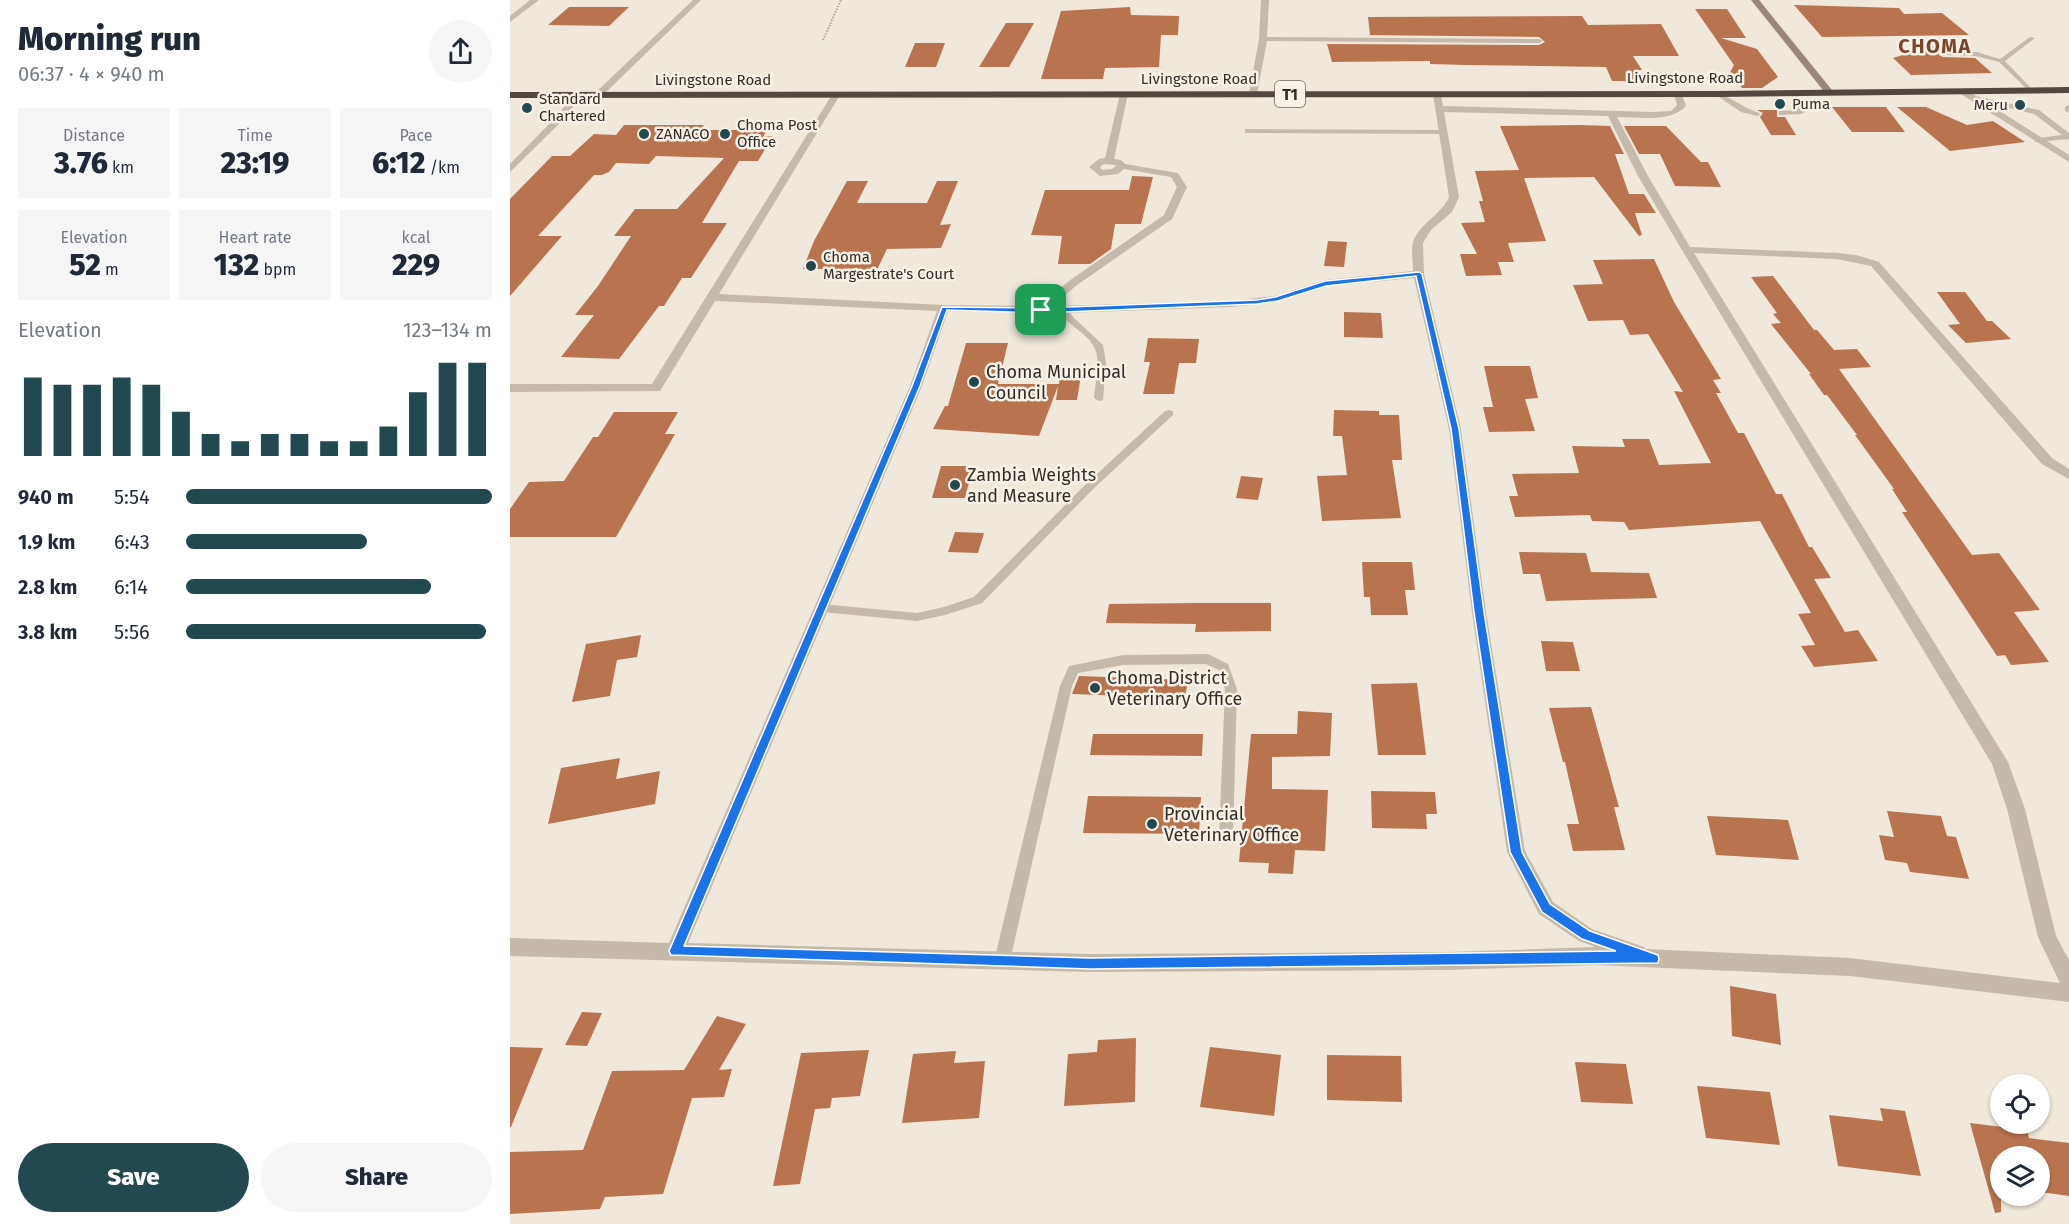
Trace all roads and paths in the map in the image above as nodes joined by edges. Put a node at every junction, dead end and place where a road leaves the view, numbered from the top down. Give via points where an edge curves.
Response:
1 (535, 0) edge
2 (697, 0) edge
3 (841, 0) edge
4 (1265, 0) edge
5 (1755, 0) edge
6 (510, 20) edge
7 (2032, 38) dead end
8 (1263, 39) junction
9 (823, 40) dead end
10 (1539, 41) dead end
11 (1943, 53) dead end
12 (2001, 61) junction
13 (2030, 90) junction
14 (2069, 90) edge
15 (1829, 92) junction
16 (1794, 93) junction
17 (1124, 94) junction
18 (1253, 94) junction
19 (1437, 94) junction
20 (1678, 94) junction
21 (1718, 94) junction
22 (1967, 94) junction
23 (510, 95) edge
24 (578, 95) junction
25 (598, 95) junction
26 (836, 95) junction
27 (2069, 106) edge
28 (1441, 109) junction
29 (2069, 111) edge
30 (1757, 114) dead end
31 (1782, 114) dead end
32 (1612, 115) junction
33 (1248, 131) dead end
34 (1444, 132) junction
35 (2069, 137) edge
36 (2038, 140) junction
37 (2069, 159) edge
38 (1109, 160) junction
39 (1122, 166) junction
40 (510, 169) edge
41 (1687, 250) junction
42 (1419, 274) junction
43 (710, 297) junction
44 (944, 308) junction
45 (1041, 310) junction
46 (1063, 310) junction
47 (510, 388) edge
48 (1099, 398) dead end
49 (1169, 413) dead end
50 (2069, 475) edge
51 (821, 608) junction
52 (1226, 837) dead end
53 (510, 946) edge
54 (675, 951) junction
55 (1653, 959) junction
56 (1002, 961) junction
57 (2069, 980) edge
58 (2069, 993) edge

1 - 6 street
2 - 25 street
3 - 9 path
4 - 8 street
5 - 15 street
7 - 12 lane
8 - 10 street
8 - 18 street
11 - 12 lane via 1976,54
12 - 13 lane
13 - 14 highway, Livingstone Road / T1
13 - 22 highway, Livingstone Road / T1
15 - 16 highway, Livingstone Road / T1
15 - 22 highway, Livingstone Road / T1
16 - 21 highway, Livingstone Road / T1
16 - 31 lane via 1801,111
17 - 18 highway, Livingstone Road / T1
17 - 26 highway, Livingstone Road / T1
17 - 38 street
18 - 19 highway, Livingstone Road / T1
19 - 20 highway, Livingstone Road / T1
19 - 28 street
20 - 21 highway, Livingstone Road / T1
20 - 32 street via 1683,106 1673,113
21 - 30 lane
22 - 35 lane via 2036,112
22 - 36 street
23 - 24 highway, Livingstone Road / T1
24 - 25 highway, Livingstone Road / T1
24 - 40 street
25 - 26 highway, Livingstone Road / T1
26 - 43 street
27 - 29 lane
28 - 32 street
28 - 34 street
32 - 41 street
33 - 34 lane
34 - 42 street via 1454,197 1448,210 1427,228 1418,243
35 - 36 lane
36 - 37 street
38 - 39 street
38 - 39 street via 1096,164 1095,170 1115,172
39 - 45 street via 1178,178 1182,187 1168,217
41 - 50 street via 1837,256 1875,264 2046,461
41 - 57 street via 2000,762 2016,809 2047,937
42 - 46 street via 1325,284 1248,303
42 - 55 street via 1455,429 1516,852 1546,908 1586,935
43 - 44 street
43 - 47 street via 656,388
44 - 45 street
44 - 51 street via 916,386
45 - 46 street
46 - 48 lane via 1098,345
49 - 51 lane via 1088,488 978,600 917,617
51 - 54 street
52 - 56 lane via 1231,689 1224,667 1208,659 1123,660 1073,669
53 - 54 street
54 - 56 street
55 - 56 street via 1595,956 1449,961
55 - 58 street via 1850,967

